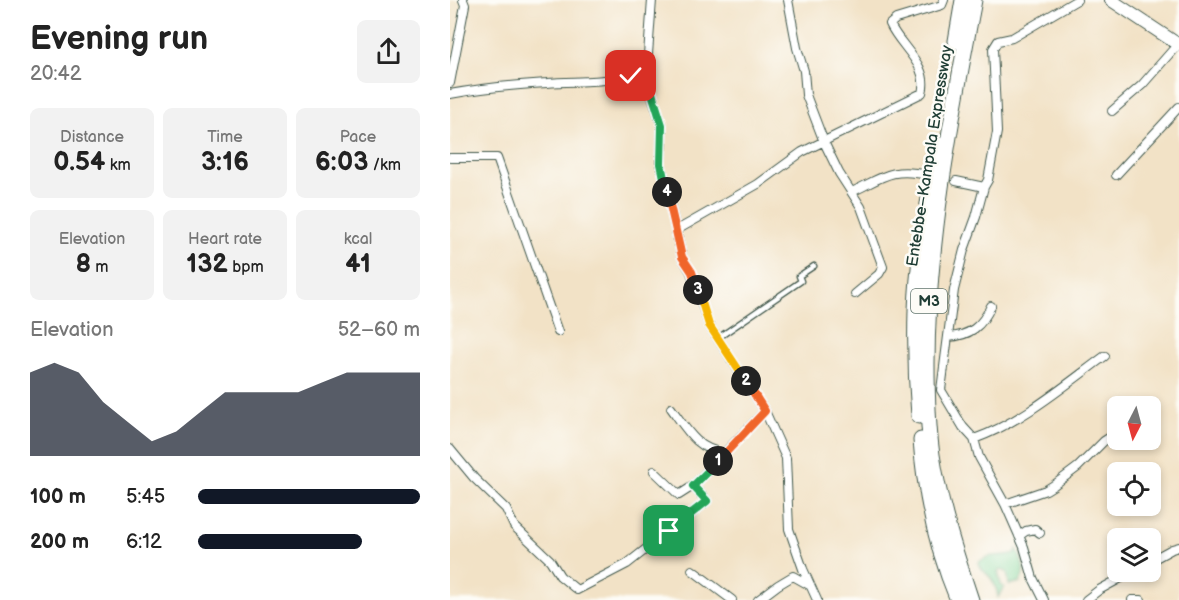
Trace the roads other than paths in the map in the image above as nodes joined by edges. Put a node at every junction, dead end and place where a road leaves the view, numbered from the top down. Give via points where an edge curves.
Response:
1 (464, 0) edge
2 (652, 0) edge
3 (788, 0) edge
4 (944, 0) edge
5 (963, 0) edge
6 (974, 0) edge
7 (1077, 0) edge
8 (1111, 0) edge
9 (1179, 45) edge
10 (647, 68) junction
11 (450, 83) edge
12 (450, 94) edge
13 (1179, 107) edge
14 (1112, 111) dead end
15 (824, 141) junction
16 (450, 158) edge
17 (927, 175) dead end
18 (1116, 175) dead end
19 (956, 181) dead end
20 (984, 187) junction
21 (852, 192) junction
22 (676, 230) junction
23 (814, 266) dead end
24 (855, 294) dead end
25 (991, 306) dead end
26 (558, 332) dead end
27 (948, 337) junction
28 (718, 338) junction
29 (1105, 356) dead end
30 (671, 408) dead end
31 (765, 411) junction
32 (974, 439) junction
33 (1107, 439) edge
34 (450, 449) edge
35 (725, 453) junction
36 (654, 471) dead end
37 (693, 486) junction
38 (1005, 504) junction
39 (1040, 533) dead end
40 (1019, 536) junction
41 (1179, 548) edge
42 (1161, 555) edge
43 (692, 570) dead end
44 (1114, 582) edge
45 (810, 585) junction
46 (732, 600) edge
47 (758, 600) edge
48 (817, 600) edge
49 (958, 600) edge
50 (970, 600) edge
51 (1044, 600) edge
52 (1086, 600) edge
53 (1132, 600) edge
54 (1141, 600) edge

1 - 11 street
2 - 10 street
3 - 15 street via 806,95
4 - 15 street via 942,5 890,24 918,63 921,93
5 - 49 highway, Entebbe–Kampala Expressway / M3 via 928,200 916,308 916,379 923,466 937,533
6 - 50 highway, Entebbe–Kampala Expressway / M3 via 938,207 927,322 932,454 942,506
7 - 20 street via 1012,38 998,41 993,49 997,132
8 - 9 main road
9 - 14 street
10 - 12 street via 616,79
10 - 22 street via 662,125 661,164
13 - 18 street
15 - 21 street
15 - 22 street
16 - 26 street via 497,158
17 - 21 street via 893,172
19 - 20 street
20 - 27 street via 957,279
21 - 24 street via 884,267
22 - 28 street via 682,257 692,272 709,325
23 - 28 lane via 799,276 801,281
25 - 27 street via 987,316 970,332
27 - 32 street via 941,390
28 - 31 street
29 - 32 street via 1055,394 993,432
30 - 35 street via 699,443
31 - 35 street
31 - 45 street via 786,458 789,529
32 - 38 street via 979,457
33 - 38 street via 1054,485
34 - 37 street via 506,509 514,526 577,590 627,564 707,501
35 - 37 street
36 - 37 street via 679,495
38 - 40 street
39 - 40 street via 1035,529
40 - 51 street
41 - 42 street
43 - 46 street
44 - 52 street
45 - 47 street via 793,576
45 - 48 street
53 - 54 street

